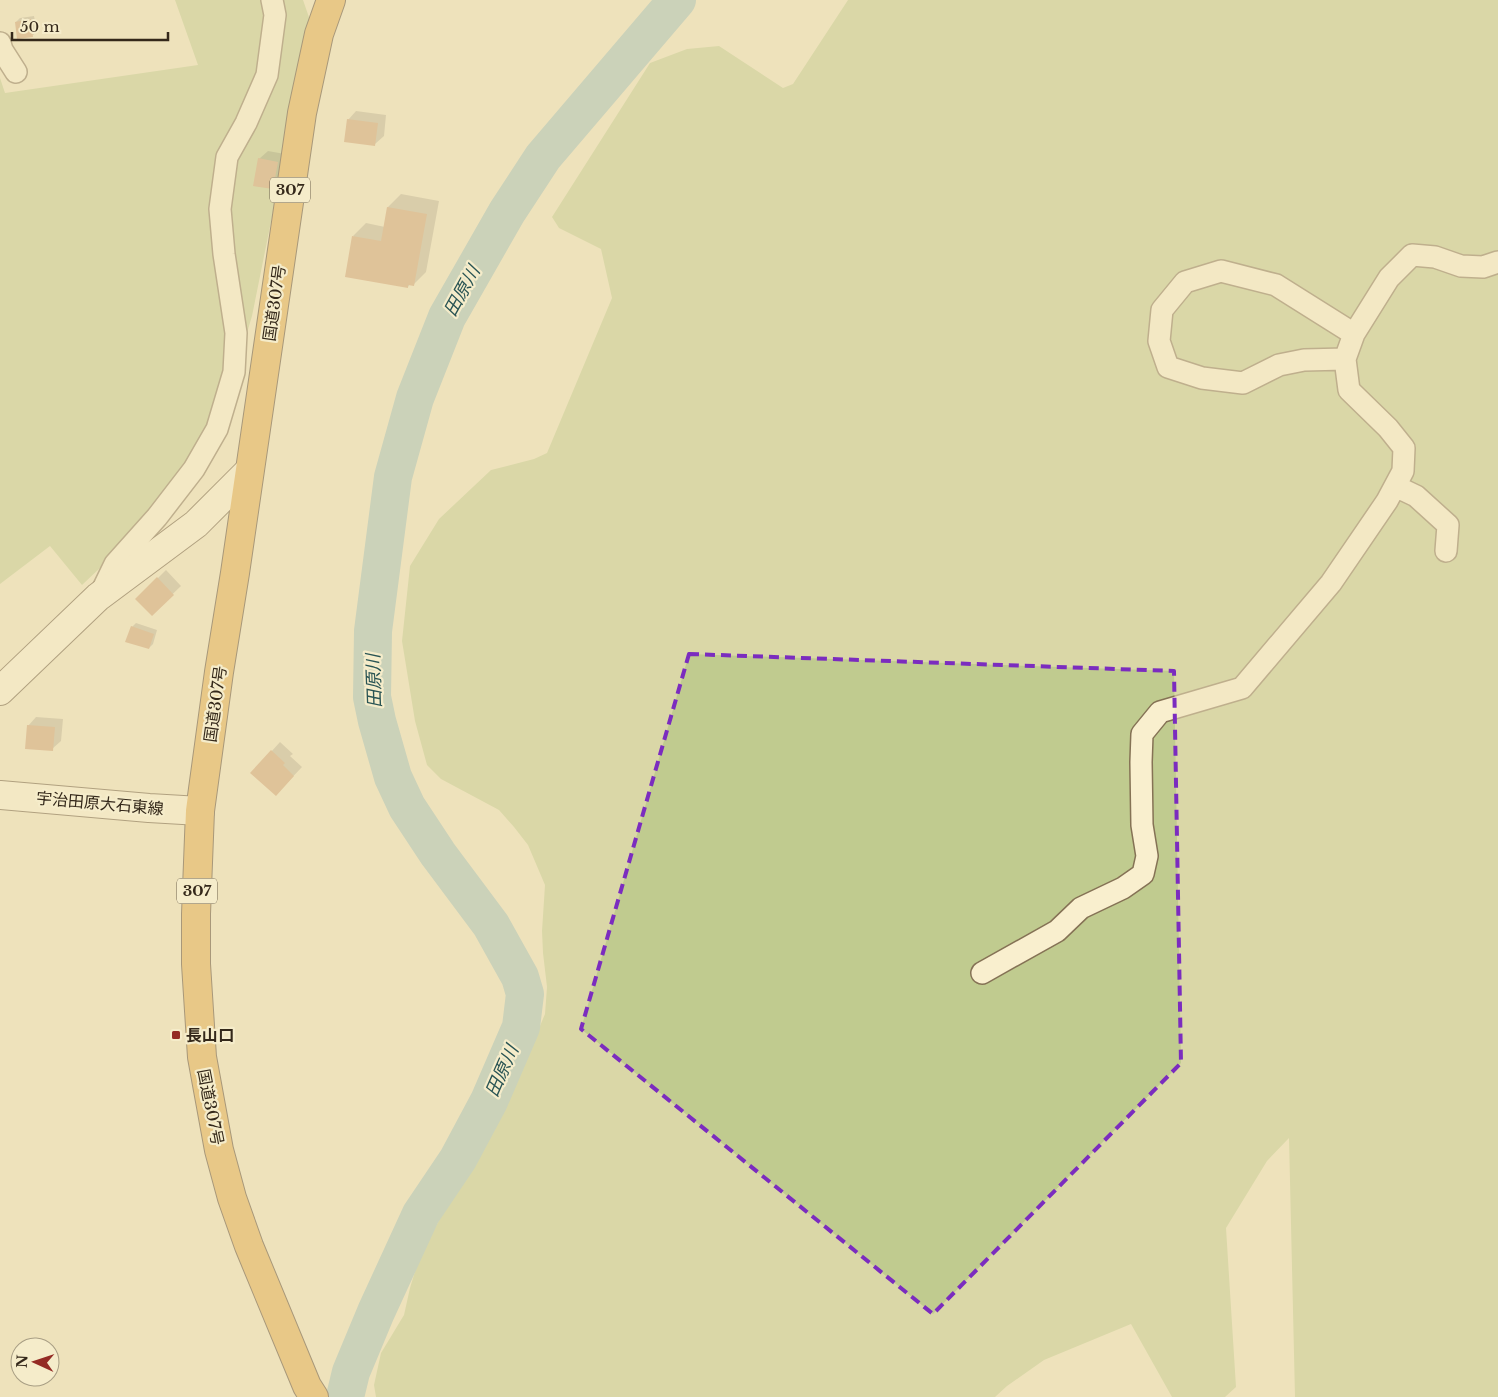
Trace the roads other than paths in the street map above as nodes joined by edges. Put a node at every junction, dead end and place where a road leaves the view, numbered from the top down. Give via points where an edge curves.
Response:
1 (272, 0) edge
2 (331, 0) edge
3 (0, 42) edge
4 (16, 72) dead end
5 (1498, 262) edge
6 (1354, 334) junction
7 (1345, 359) junction
8 (249, 472) junction
9 (1395, 486) junction
10 (1446, 551) dead end
11 (98, 597) junction
12 (0, 691) edge
13 (0, 795) edge
14 (200, 811) junction
15 (982, 973) dead end
16 (311, 1391) edge

1 - 11 street via 275,15 267,75 227,157 220,209 236,332 234,372 217,429 194,469 115,564
2 - 8 highway, 国道307号 / 307 via 319,34 302,113
3 - 4 street
5 - 6 street via 1483,267 1461,266 1435,257 1412,255 1388,278
6 - 7 street
6 - 7 street via 1276,285 1221,271 1185,282 1162,310 1159,341 1168,366 1202,378 1243,383 1279,366 1304,360
7 - 9 street via 1349,390 1404,448 1403,471
8 - 11 street via 196,524
8 - 14 highway, 国道307号 / 307
9 - 10 street via 1416,496 1448,525
9 - 15 street via 1331,583 1242,688 1160,712 1142,734 1142,825 1147,856 1143,874 1123,888 1081,908 1056,931
11 - 12 street
13 - 14 street, 宇治田原大石東線
14 - 16 highway, 国道307号 / 307 via 196,964 202,1058 209,1104 219,1150 249,1246

